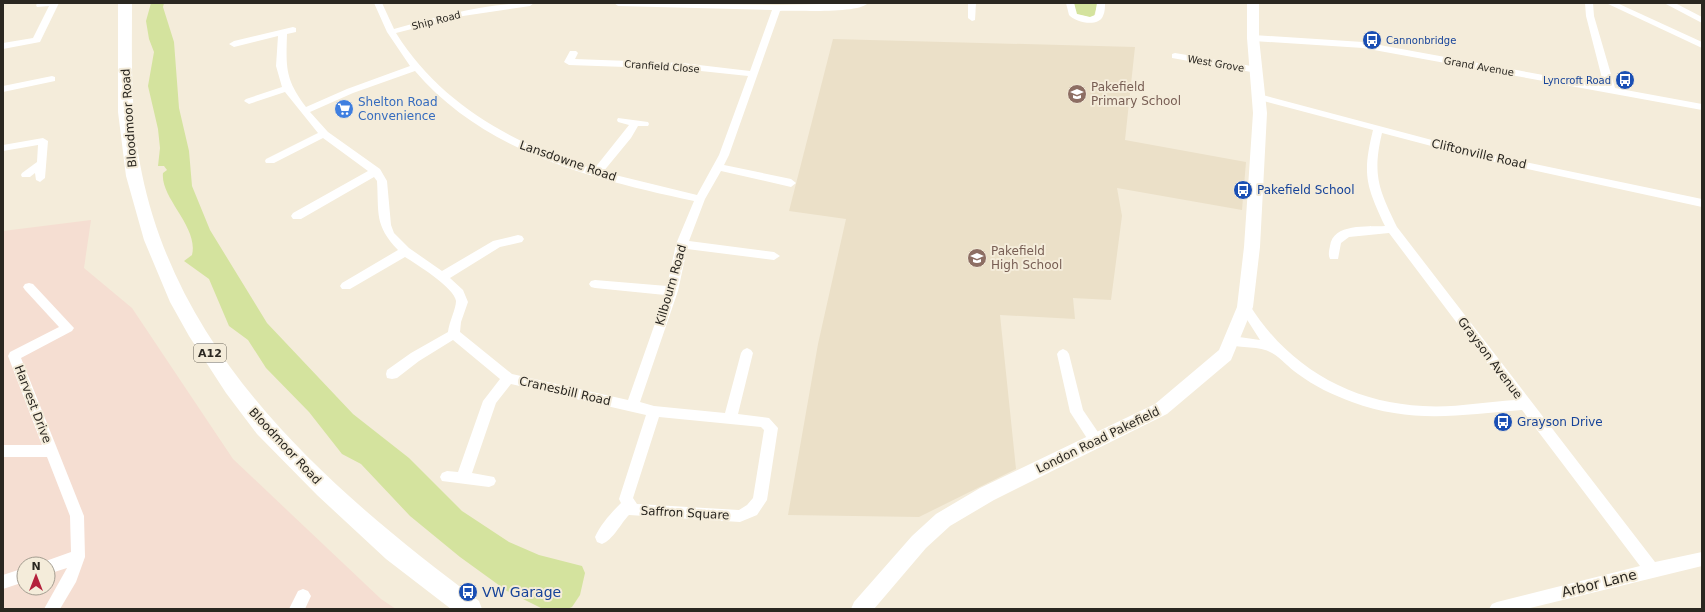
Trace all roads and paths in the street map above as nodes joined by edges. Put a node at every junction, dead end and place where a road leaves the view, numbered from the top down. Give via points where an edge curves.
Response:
1 (55, 3) edge
2 (124, 3) edge
3 (378, 3) edge
4 (530, 3) edge
5 (618, 3) edge
6 (864, 3) edge
7 (972, 3) edge
8 (1070, 3) edge
9 (1101, 3) edge
10 (1253, 3) edge
11 (1589, 3) edge
12 (1610, 3) edge
13 (1668, 3) edge
14 (40, 5) dead end
15 (777, 8) junction
16 (972, 18) dead end
17 (1702, 20) edge
18 (391, 32) junction
19 (1253, 38) junction
20 (48, 39) dead end
21 (37, 40) junction
22 (234, 44) dead end
23 (1702, 45) edge
24 (3, 46) edge
25 (1175, 56) dead end
26 (569, 61) dead end
27 (416, 67) junction
28 (1257, 70) junction
29 (754, 74) junction
30 (52, 79) dead end
31 (287, 88) junction
32 (3, 89) edge
33 (1610, 89) junction
34 (1259, 97) junction
35 (248, 101) dead end
36 (1702, 107) edge
37 (305, 111) junction
38 (622, 120) dead end
39 (1378, 129) junction
40 (324, 134) junction
41 (3, 148) edge
42 (270, 161) dead end
43 (42, 163) junction
44 (718, 167) junction
45 (376, 172) junction
46 (596, 173) junction
47 (26, 175) dead end
48 (40, 178) dead end
49 (791, 183) dead end
50 (700, 199) junction
51 (1702, 203) edge
52 (296, 215) dead end
53 (1392, 229) junction
54 (518, 239) dead end
55 (682, 244) junction
56 (405, 251) junction
57 (774, 256) dead end
58 (1334, 256) dead end
59 (442, 277) junction
60 (595, 284) dead end
61 (29, 286) dead end
62 (346, 286) dead end
63 (672, 291) junction
64 (1245, 307) junction
65 (454, 334) junction
66 (1232, 341) junction
67 (1276, 349) junction
68 (747, 353) dead end
69 (1063, 354) dead end
70 (392, 374) dead end
71 (508, 378) junction
72 (1525, 404) junction
73 (632, 407) junction
74 (654, 411) junction
75 (730, 418) junction
76 (771, 428) joint
77 (1097, 442) junction
78 (3, 451) edge
79 (51, 451) junction
80 (446, 477) dead end
81 (463, 478) junction
82 (489, 481) dead end
83 (630, 504) junction
84 (602, 537) dead end
85 (78, 557) junction
86 (1702, 559) edge
87 (56, 564) edge
88 (1652, 570) junction
89 (16, 578) edge
90 (3, 582) edge
91 (52, 609) edge
92 (470, 609) edge
93 (861, 609) edge
94 (1497, 609) edge

1 - 14 street
1 - 21 street
2 - 92 highway, Bloodmoor Road / A12 via 127,114 134,176 157,254 181,304 203,342 254,415 309,474 393,550
3 - 18 street, Lansdowne Road
4 - 18 street, Ship Road via 463,13
5 - 15 street
6 - 15 street via 848,7
7 - 16 street
8 - 9 street via 1074,15 1084,20 1093,20 1099,16
10 - 19 main road, London Road Pakefield
11 - 33 street via 1590,16
12 - 23 street
13 - 17 street
15 - 29 street, Kilbourn Road
18 - 27 street, Lansdowne Road
19 - 28 main road, London Road Pakefield
19 - 33 street, Grand Avenue via 1363,45
20 - 21 street
21 - 24 street
22 - 31 street via 288,31 281,66
25 - 28 street, West Grove
26 - 29 street, Cranfield Close via 682,66
27 - 37 street via 350,91
27 - 46 street, Lansdowne Road via 452,104 496,134 538,154
28 - 34 main road, London Road Pakefield
29 - 44 street, Kilbourn Road
30 - 32 street via 29,88
31 - 35 street
31 - 37 street
33 - 36 street, Grand Avenue
34 - 39 street, Cliftonville Road
34 - 64 main road, London Road Pakefield via 1255,211
37 - 40 street
38 - 46 street via 640,123
39 - 51 street, Cliftonville Road via 1477,155
39 - 53 street, Grayson Avenue via 1371,158 1371,175
40 - 42 street
40 - 45 street
41 - 43 street via 43,141
43 - 47 street
43 - 48 street
44 - 49 street
44 - 50 street, Kilbourn Road
45 - 52 street
45 - 56 street via 382,181 385,224 390,235
46 - 50 street, Lansdowne Road
50 - 55 street, Kilbourn Road
53 - 58 street via 1346,233 1336,241
53 - 72 street, Grayson Avenue
54 - 59 street via 497,244
55 - 57 street
55 - 63 street, Kilbourn Road
56 - 59 street
56 - 62 street
59 - 65 street via 459,293 462,302
60 - 63 street
61 - 79 street, Harvest Drive via 68,328 14,356
63 - 73 street, Kilbourn Road
64 - 66 main road, London Road Pakefield
64 - 67 street
65 - 70 street
65 - 71 street, Cranesbill Road
66 - 67 street
66 - 77 main road, London Road Pakefield via 1220,360 1161,410
67 - 72 street via 1312,377 1375,404 1410,411 1443,412
68 - 75 street
69 - 77 street via 1076,412
71 - 73 street, Cranesbill Road
71 - 81 street via 490,401
72 - 88 street, Grayson Avenue
73 - 74 street, Cranesbill Road
74 - 75 street, Cranesbill Road
74 - 83 street, Saffron Square via 626,499
75 - 76 street, Cranesbill Road via 764,422
76 - 83 street, Saffron Square via 760,500 752,510 740,516 633,510
77 - 93 main road, London Road Pakefield via 987,494 943,520 919,542
78 - 79 street, Harvest Drive
79 - 85 street, Harvest Drive via 77,516
80 - 81 street
81 - 82 street
83 - 84 street, Saffron Square
85 - 87 street
85 - 91 street, Harvest Drive
86 - 88 street, Arbor Lane
88 - 94 street, Arbor Lane
89 - 90 street

